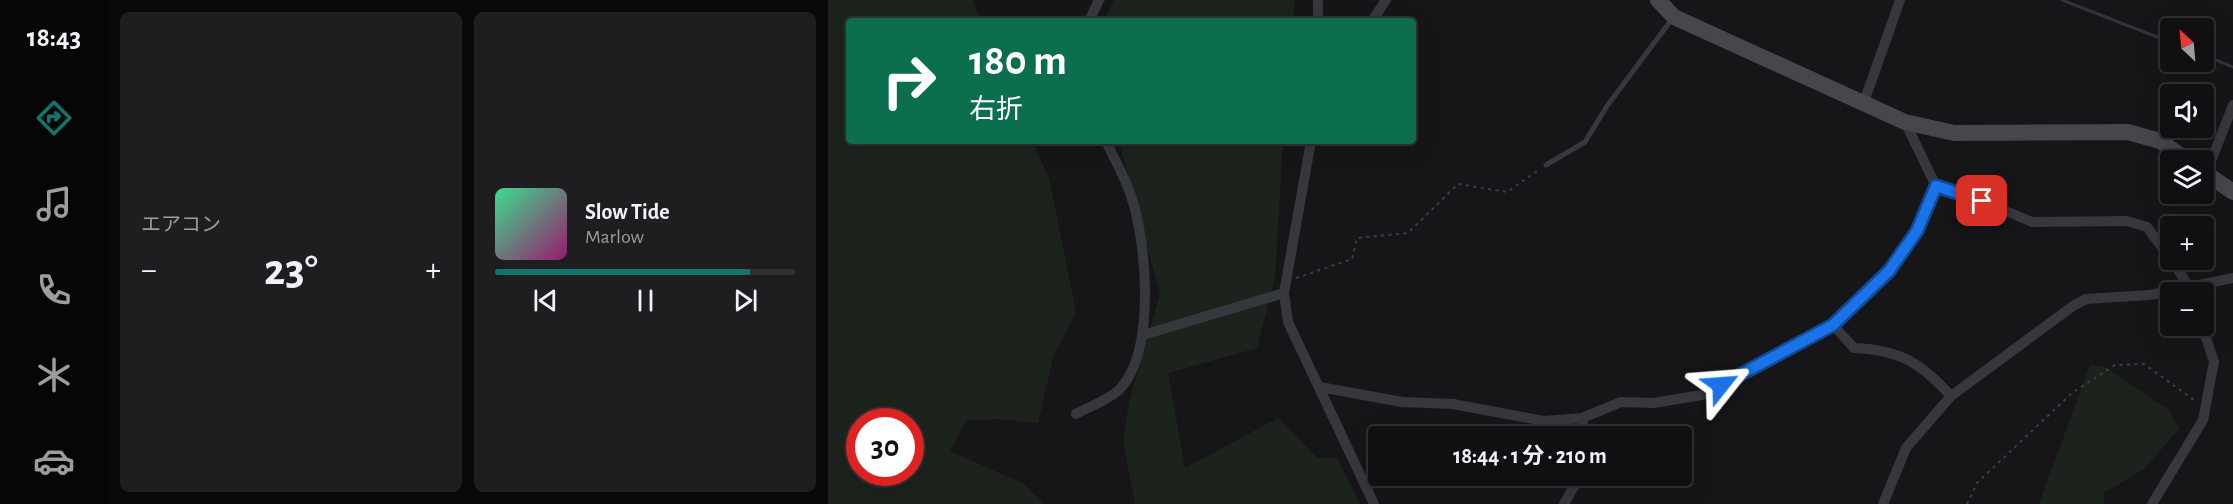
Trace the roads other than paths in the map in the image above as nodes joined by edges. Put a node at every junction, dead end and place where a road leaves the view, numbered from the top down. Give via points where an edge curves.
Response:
1 (1099, 0) edge
2 (1318, 0) edge
3 (1386, 0) edge
4 (1658, 0) edge
5 (1900, 0) edge
6 (1674, 16) junction
7 (1090, 18) edge
8 (1318, 18) edge
9 (1374, 18) edge
10 (1864, 102) junction
11 (2233, 105) edge
12 (1905, 122) junction
13 (1107, 144) edge
14 (1311, 144) edge
15 (2173, 150) edge
16 (2214, 151) edge
17 (1546, 165) road end
18 (2214, 179) edge
19 (1936, 186) junction
20 (2233, 192) edge
21 (2160, 244) edge
22 (2233, 278) edge
23 (2214, 283) edge
24 (1284, 293) junction
25 (2160, 294) edge
26 (1833, 325) junction
27 (1143, 335) junction
28 (2205, 336) edge
29 (1320, 387) junction
30 (1951, 396) junction
31 (1076, 414) dead end
32 (1582, 418) junction
33 (1583, 426) edge
34 (1574, 486) edge
35 (1374, 504) edge
36 (1564, 504) edge
37 (1883, 504) edge
38 (2152, 504) edge

1 - 7 street
2 - 8 street
3 - 9 street
4 - 6 street
5 - 10 street
6 - 10 street
6 - 17 lane via 1607,106 1586,142
10 - 12 street
11 - 16 street
12 - 15 street via 1954,133 2128,132 2160,141
12 - 19 street
13 - 27 street via 1131,194 1137,223 1143,270
14 - 24 street
18 - 20 street
19 - 21 street via 2032,222 2127,221 2147,227
19 - 26 street via 1917,231 1889,271
22 - 23 street
24 - 27 street
24 - 29 street via 1288,322
25 - 30 street via 2086,299
26 - 30 street via 1854,348 1876,349 1917,363
26 - 32 street via 1702,395 1653,403 1621,402
27 - 31 street via 1132,371 1119,390
28 - 38 street via 2214,362 2204,420
29 - 32 street via 1402,402 1453,404 1544,421
29 - 35 street
30 - 37 street via 1906,448
32 - 33 street
34 - 36 street

